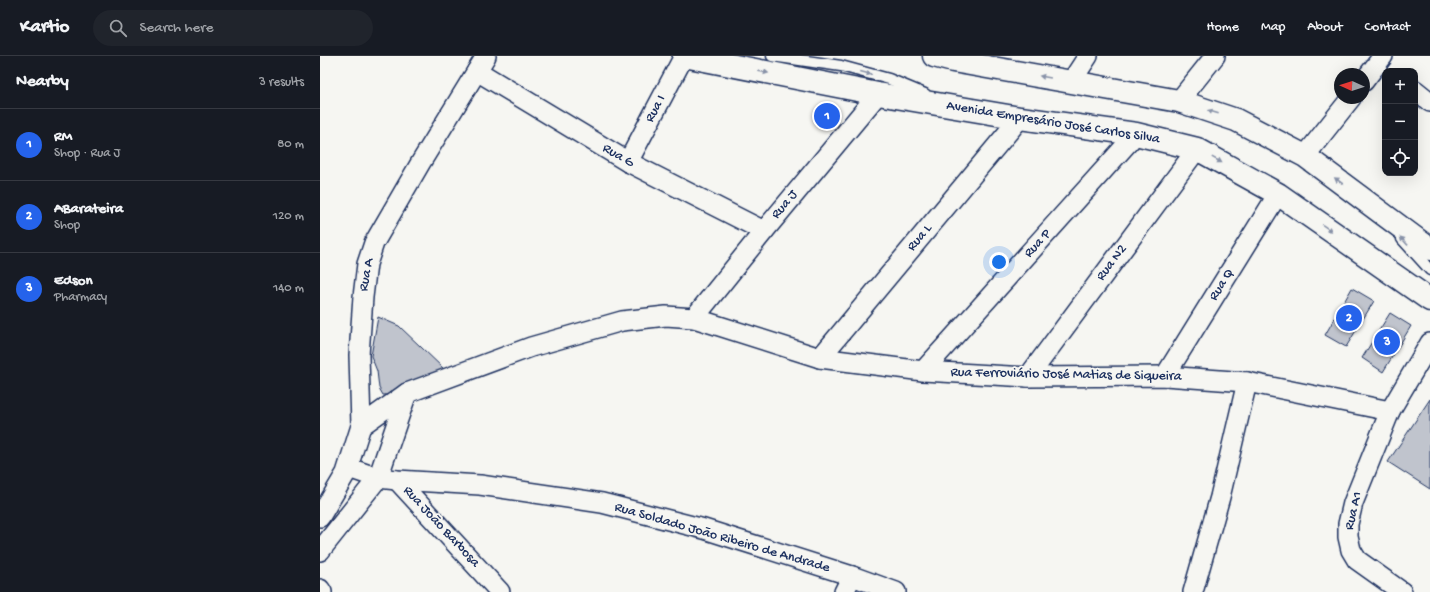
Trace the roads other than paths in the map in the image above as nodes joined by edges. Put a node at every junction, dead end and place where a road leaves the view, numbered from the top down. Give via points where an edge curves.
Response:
1 (684, 56) edge
2 (772, 56) edge
3 (934, 56) edge
4 (1088, 56) edge
5 (1215, 56) edge
6 (1382, 61) edge
7 (482, 64) edge
8 (1370, 74) edge
9 (1071, 82) junction
10 (1418, 92) edge
11 (878, 94) junction
12 (1179, 101) junction
13 (1430, 102) edge
14 (1346, 104) edge
15 (960, 108) junction
16 (1020, 118) junction
17 (1136, 134) junction
18 (1197, 149) junction
19 (1305, 156) junction
20 (628, 162) junction
21 (1278, 194) junction
22 (1370, 204) junction
23 (764, 231) junction
24 (1430, 249) edge
25 (1430, 270) edge
26 (1430, 300) edge
27 (694, 318) junction
28 (1430, 343) edge
29 (820, 358) junction
30 (923, 371) junction
31 (1166, 376) junction
32 (1028, 377) junction
33 (1247, 382) junction
34 (407, 393) junction
35 (1390, 411) junction
36 (361, 426) junction
37 (348, 468) junction
38 (378, 478) junction
39 (397, 480) junction
40 (320, 517) edge
41 (320, 551) edge
42 (848, 584) edge
43 (320, 589) edge
44 (322, 592) edge
45 (500, 592) edge
46 (896, 592) edge
47 (1193, 592) edge
48 (1402, 592) edge

1 -> 11 main road, Avenida Empresário José Carlos Silva
1 - 20 street, Rua I
2 -> 15 lane via 841,66 889,79
9 -> 3 main road
4 - 9 street
5 - 12 street
6 - 8 street
7 - 20 street, Rua G
7 - 36 street, Rua A via 378,236 367,264 360,355
9 - 12 main road
10 - 13 street
11 - 15 main road, Avenida Empresário José Carlos Silva
11 - 23 street, Rua J
19 -> 12 main road via 1236,120
14 - 19 street
15 - 16 main road, Avenida Empresário José Carlos Silva
16 - 17 main road, Avenida Empresário José Carlos Silva
16 - 29 street, Rua L
17 - 18 main road, Avenida Empresário José Carlos Silva
17 - 30 street, Rua P
18 -> 21 main road, Avenida Empresário José Carlos Silva
18 - 32 street, Rua N2
22 -> 19 main road
20 - 23 street, Rua G
21 -> 26 main road, Avenida Empresário José Carlos Silva
21 - 31 street, Rua Q
22 - 24 main road
25 -> 22 lane
23 - 27 street, Rua J
27 - 29 street, Rua Ferroviário José Matias de Siqueira
27 - 34 street, Rua Ferroviário José Matias de Siqueira via 666,316 622,321 531,347
28 - 35 street, Rua A1
29 - 30 street, Rua Ferroviário José Matias de Siqueira
30 - 32 street, Rua Ferroviário José Matias de Siqueira
31 - 32 street, Rua Ferroviário José Matias de Siqueira
31 - 33 street, Rua Ferroviário José Matias de Siqueira
33 - 35 street, Rua Ferroviário José Matias de Siqueira
33 - 47 street via 1220,497
34 - 36 street, Rua Ferroviário José Matias de Siqueira
34 - 38 street
35 - 48 street, Rua A1 via 1353,503 1348,537 1357,560
36 - 37 street, Rua A
37 - 38 street, Rua Soldado João Ribeiro de Andrade
37 - 40 street, Rua A
38 - 39 street, Rua Soldado João Ribeiro de Andrade
38 - 41 street
39 - 42 street, Rua Soldado João Ribeiro de Andrade via 480,485 602,503 704,529
39 - 45 street, Rua João Barbosa
42 - 46 street, Rua Soldado João Ribeiro de Andrade
43 - 44 street

